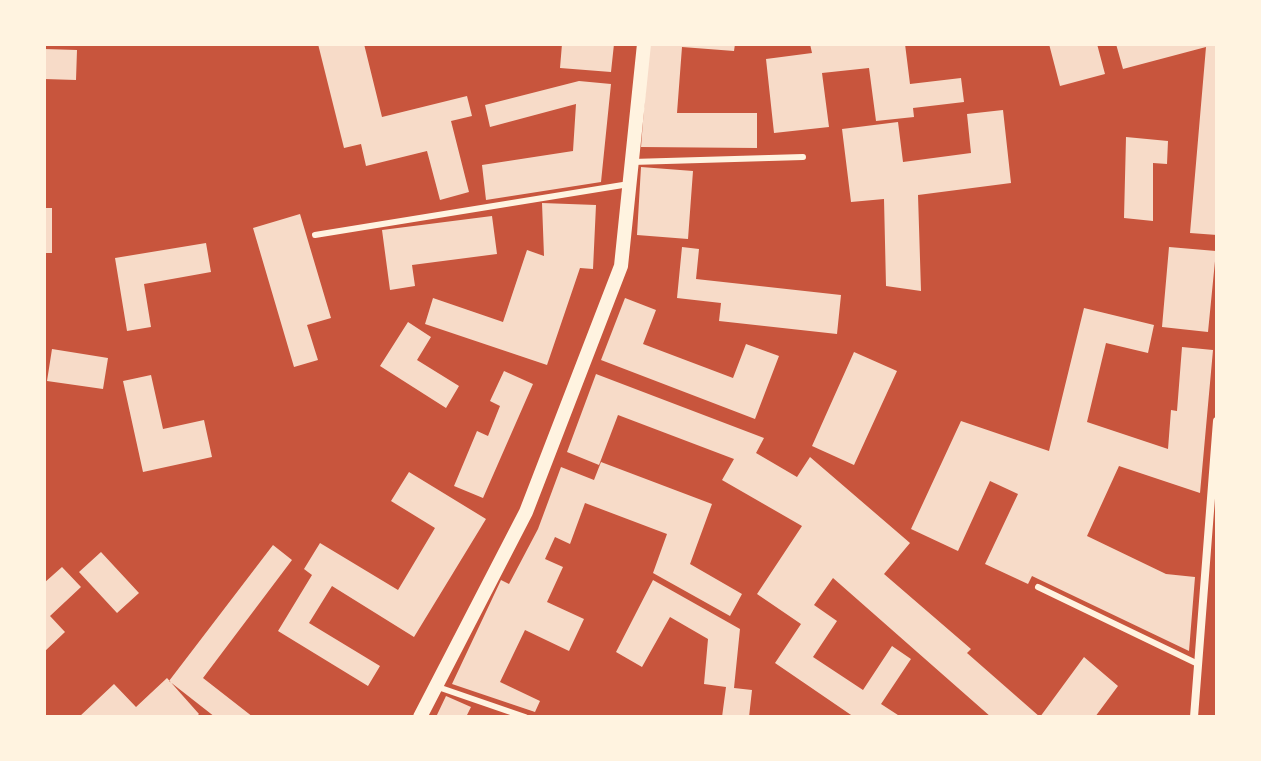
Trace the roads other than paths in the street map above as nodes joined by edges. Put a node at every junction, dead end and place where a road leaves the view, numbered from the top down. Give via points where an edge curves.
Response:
1 (644, 44) edge
2 (803, 157) dead end
3 (632, 162) junction
4 (629, 184) junction
5 (315, 235) dead end
6 (1217, 421) edge
7 (1038, 587) dead end
8 (1198, 664) junction
9 (435, 686) junction
10 (420, 717) edge
11 (525, 717) edge
12 (1194, 717) edge

1 - 3 street
2 - 3 lane
3 - 4 street
4 - 5 lane
4 - 9 street via 621,266 526,512
6 - 8 street
7 - 8 lane
8 - 12 street
9 - 10 street
9 - 11 lane

